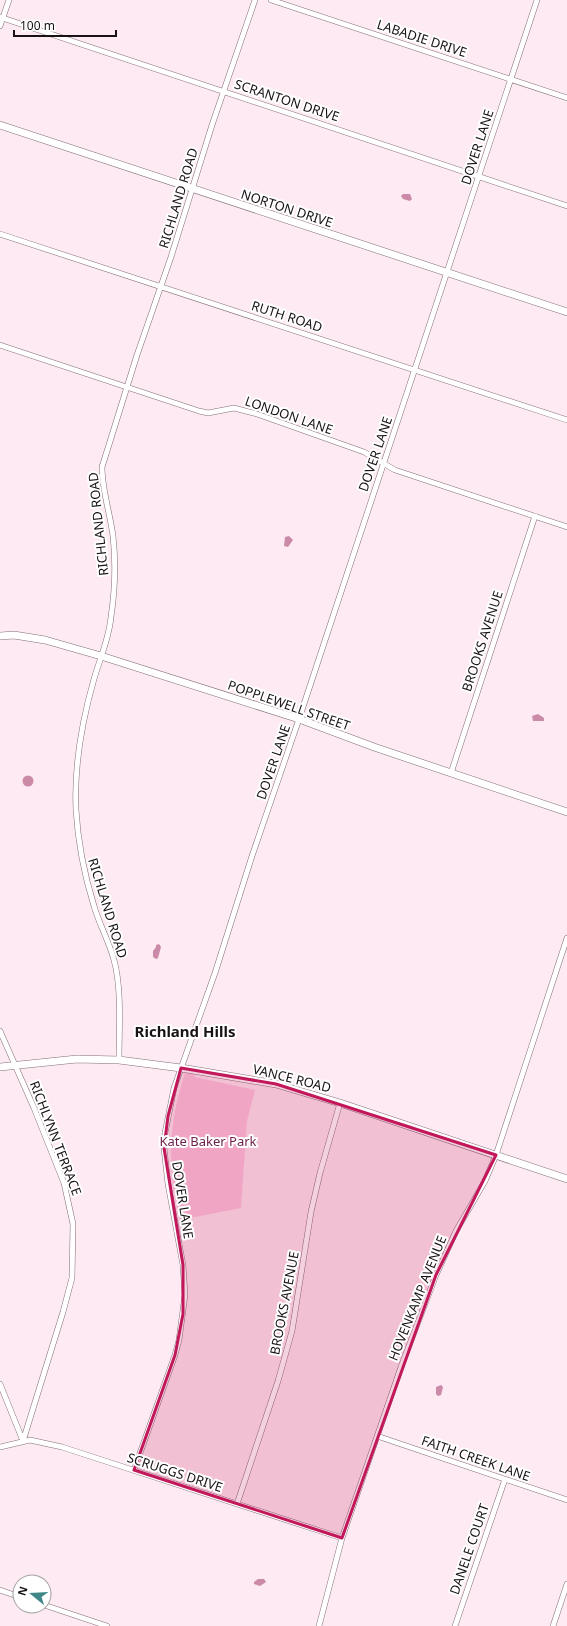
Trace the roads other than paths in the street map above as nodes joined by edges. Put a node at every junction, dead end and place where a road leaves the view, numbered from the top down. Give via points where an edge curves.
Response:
1 (9, 0) edge
2 (255, 0) edge
3 (270, 0) edge
4 (536, 0) edge
5 (1, 18) edge
6 (0, 26) edge
7 (511, 79) junction
8 (224, 90) junction
9 (567, 98) edge
10 (0, 125) edge
11 (479, 176) junction
12 (192, 190) junction
13 (567, 206) edge
14 (0, 234) edge
15 (448, 273) junction
16 (161, 287) junction
17 (567, 312) edge
18 (0, 345) edge
19 (416, 370) junction
20 (127, 387) junction
21 (567, 420) edge
22 (384, 463) junction
23 (535, 516) junction
24 (567, 527) edge
25 (0, 636) edge
26 (102, 656) junction
27 (299, 720) junction
28 (451, 773) junction
29 (567, 812) edge
30 (567, 938) edge
31 (0, 1031) edge
32 (119, 1060) junction
33 (15, 1065) junction
34 (0, 1067) edge
35 (180, 1068) junction
36 (340, 1103) junction
37 (496, 1156) junction
38 (567, 1179) edge
39 (0, 1384) edge
40 (377, 1436) junction
41 (23, 1442) junction
42 (0, 1447) edge
43 (134, 1470) junction
44 (505, 1479) junction
45 (567, 1500) edge
46 (237, 1504) junction
47 (342, 1538) junction
48 (567, 1584) edge
49 (0, 1590) edge
50 (12, 1594) edge
51 (52, 1608) edge
52 (107, 1626) edge
53 (319, 1626) edge
54 (455, 1626) edge
55 (553, 1626) edge

1 - 5 street
2 - 8 street, RICHLAND ROAD
3 - 7 street, LABADIE DRIVE
4 - 7 street, DOVER LANE
5 - 6 street
5 - 8 street, SCRANTON DRIVE
7 - 9 street, LABADIE DRIVE
7 - 11 street, DOVER LANE
8 - 11 street, SCRANTON DRIVE
8 - 12 street, RICHLAND ROAD
10 - 12 street, NORTON DRIVE
11 - 13 street, SCRANTON DRIVE
11 - 15 street, DOVER LANE
12 - 15 street, NORTON DRIVE
12 - 16 street, RICHLAND ROAD
14 - 16 street, RUTH ROAD
15 - 17 street, NORTON DRIVE
15 - 19 street, DOVER LANE
16 - 19 street, RUTH ROAD
16 - 20 street, RICHLAND ROAD
18 - 20 street, LONDON LANE
19 - 21 street, RUTH ROAD
19 - 22 street, DOVER LANE
20 - 22 street, LONDON LANE via 198,411 208,413 234,408 257,414 364,452
20 - 26 street, RICHLAND ROAD via 102,467 113,536 115,570 111,618
22 - 23 street, LONDON LANE via 395,470
22 - 27 street, DOVER LANE
23 - 24 street, LONDON LANE
23 - 28 street, BROOKS AVENUE
25 - 26 street, POPPLEWELL STREET via 14,635 45,640
26 - 27 street, POPPLEWELL STREET
26 - 32 street, RICHLAND ROAD via 87,703 81,737 76,809 80,852 94,906 116,971
27 - 28 street, POPPLEWELL STREET
27 - 35 street, DOVER LANE via 215,973
28 - 29 street, POPPLEWELL STREET
30 - 37 street, HOVENKAMP AVENUE
31 - 33 street, RICHLYNN TERRACE
32 - 33 street, VANCE ROAD via 77,1059
32 - 35 street, VANCE ROAD
33 - 34 street, VANCE ROAD
33 - 41 street, RICHLYNN TERRACE via 64,1183 72,1211 74,1236 70,1285
35 - 36 street, VANCE ROAD via 276,1084
35 - 43 street, DOVER LANE via 168,1116 164,1148 183,1266 183,1314 175,1355
36 - 37 street, VANCE ROAD
36 - 46 street, BROOKS AVENUE via 311,1212 292,1331
37 - 38 street, VANCE ROAD
37 - 40 street, HOVENKAMP AVENUE via 436,1275
39 - 41 street
40 - 44 street, FAITH CREEK LANE
40 - 47 street, HOVENKAMP AVENUE
41 - 42 street, SCRUGGS DRIVE
41 - 43 street, SCRUGGS DRIVE via 30,1440 62,1447
43 - 46 street, SCRUGGS DRIVE
44 - 45 street, FAITH CREEK LANE
44 - 54 street, DANELE COURT
46 - 47 street, SCRUGGS DRIVE
47 - 53 street, HOVENKAMP AVENUE
48 - 55 street
49 - 50 street
51 - 52 street

